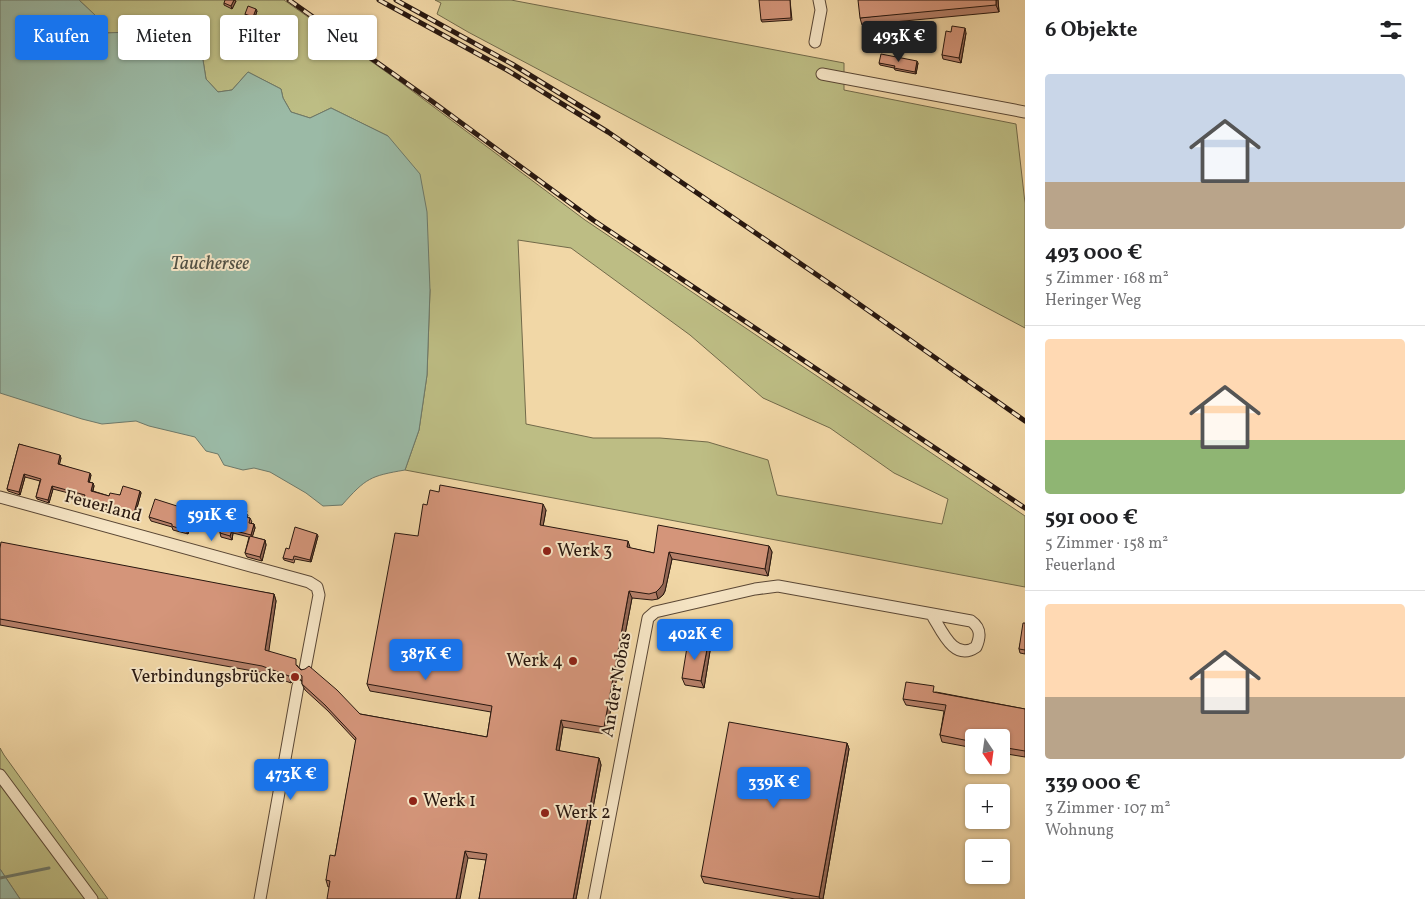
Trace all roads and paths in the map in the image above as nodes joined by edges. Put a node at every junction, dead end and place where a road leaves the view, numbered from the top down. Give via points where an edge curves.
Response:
1 (819, 0) edge
2 (815, 42) dead end
3 (822, 74) dead end
4 (1025, 112) edge
5 (0, 497) edge
6 (932, 615) dead end
7 (305, 669) edge
8 (297, 692) dead end
9 (0, 775) edge
10 (92, 899) edge
11 (260, 899) edge
12 (594, 899) edge

1 - 2 street via 821,10
3 - 4 street
5 - 7 street, Feuerland via 309,582 319,595
6 - 12 street, An der Nobas via 778,586 655,612 648,618
8 - 11 street
9 - 10 street

